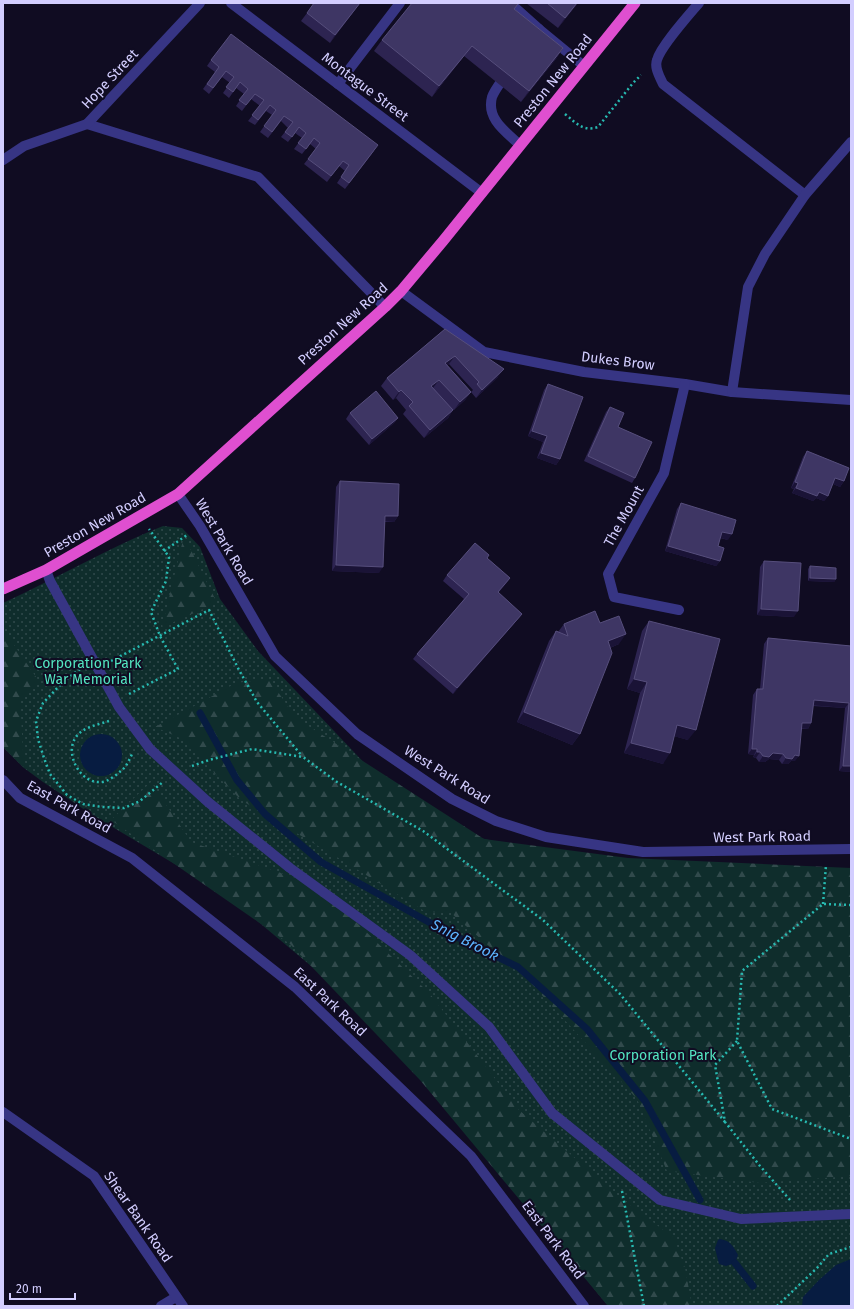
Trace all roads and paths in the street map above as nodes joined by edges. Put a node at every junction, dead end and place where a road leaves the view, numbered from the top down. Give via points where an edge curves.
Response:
1 (200, 3) edge
2 (231, 3) edge
3 (400, 3) edge
4 (510, 3) edge
5 (635, 3) edge
6 (699, 3) edge
7 (539, 29) junction
8 (526, 49) edge
9 (514, 64) edge
10 (584, 66) junction
11 (643, 74) dead end
12 (338, 84) junction
13 (553, 105) junction
14 (87, 124) junction
15 (851, 142) edge
16 (520, 145) junction
17 (3, 160) edge
18 (482, 193) junction
19 (805, 195) junction
20 (401, 291) junction
21 (385, 307) junction
22 (685, 384) junction
23 (732, 392) junction
24 (851, 400) edge
25 (178, 494) junction
26 (140, 516) junction
27 (200, 526) junction
28 (164, 551) junction
29 (46, 570) junction
30 (3, 589) edge
31 (679, 610) dead end
32 (160, 636) junction
33 (96, 664) junction
34 (116, 701) junction
35 (125, 714) junction
36 (138, 732) junction
37 (303, 757) junction
38 (209, 760) dead end
39 (176, 772) junction
40 (3, 780) edge
41 (851, 849) edge
42 (827, 850) junction
43 (823, 904) junction
44 (851, 905) edge
45 (737, 1041) junction
46 (3, 1112) edge
47 (725, 1122) junction
48 (851, 1139) edge
49 (617, 1165) junction
50 (851, 1214) edge
51 (803, 1216) junction
52 (851, 1247) edge
53 (176, 1297) junction
54 (161, 1306) edge
55 (182, 1306) edge
56 (584, 1306) edge
57 (644, 1306) edge
58 (777, 1306) edge

1 - 14 street, Hope Street
2 - 12 street, Montague Street
3 - 12 street
4 - 7 street
5 - 10 highway, Preston New Road
6 - 19 street via 670,38 656,61 657,72 663,84
7 - 8 street
7 - 10 street
9 - 16 street via 492,96 490,108 494,120
10 - 13 highway, Preston New Road
11 - 13 path via 598,127 585,128
12 - 18 street, Montague Street
13 - 16 highway, Preston New Road
14 - 17 street, Hope Street via 24,146
14 - 21 street via 258,177
15 - 19 street
16 - 18 highway, Preston New Road
18 - 20 highway, Preston New Road
19 - 23 street via 765,254 748,288
20 - 21 highway, Preston New Road
20 - 22 street, Dukes Brow via 484,352 584,372
21 - 25 highway, Preston New Road
22 - 23 street, Dukes Brow
22 - 31 street, The Mount via 664,473 608,574 614,597
23 - 24 street, Dukes Brow
25 - 26 highway, Preston New Road
25 - 27 street, West Park Road
26 - 28 path
26 - 29 highway, Preston New Road
27 - 28 path
27 - 42 street, West Park Road via 275,656 357,734 452,799 496,821 546,837 594,846 643,852
28 - 32 path via 168,557 166,581 151,612
29 - 30 highway, Preston New Road
29 - 33 street
32 - 33 path
32 - 34 path via 178,669
32 - 37 path via 210,610 257,702
33 - 34 street
33 - 39 path via 64,681 43,703 36,721 38,739 50,774 67,795 83,804 124,808 140,801
34 - 35 street
35 - 36 street
35 - 36 path via 84,729 75,738 72,752 80,773 88,780 100,782 111,779 123,769 133,752
36 - 39 street via 150,749
37 - 38 path via 252,748
37 - 47 path via 337,782 423,831 543,920 620,994
39 - 49 street via 208,802 290,868 410,955 489,1027 552,1113
40 - 56 street, East Park Road via 20,798 132,858 295,987 471,1156
41 - 42 street, West Park Road
42 - 43 path
43 - 44 path
43 - 45 path via 742,971
45 - 47 path via 715,1065
45 - 48 path via 772,1109
46 - 53 street, Shear Bank Road via 94,1176
47 - 51 path
49 - 51 street via 660,1200 741,1218
49 - 57 path
50 - 51 street
52 - 58 path via 829,1254
53 - 54 street
53 - 55 street, Shear Bank Road

